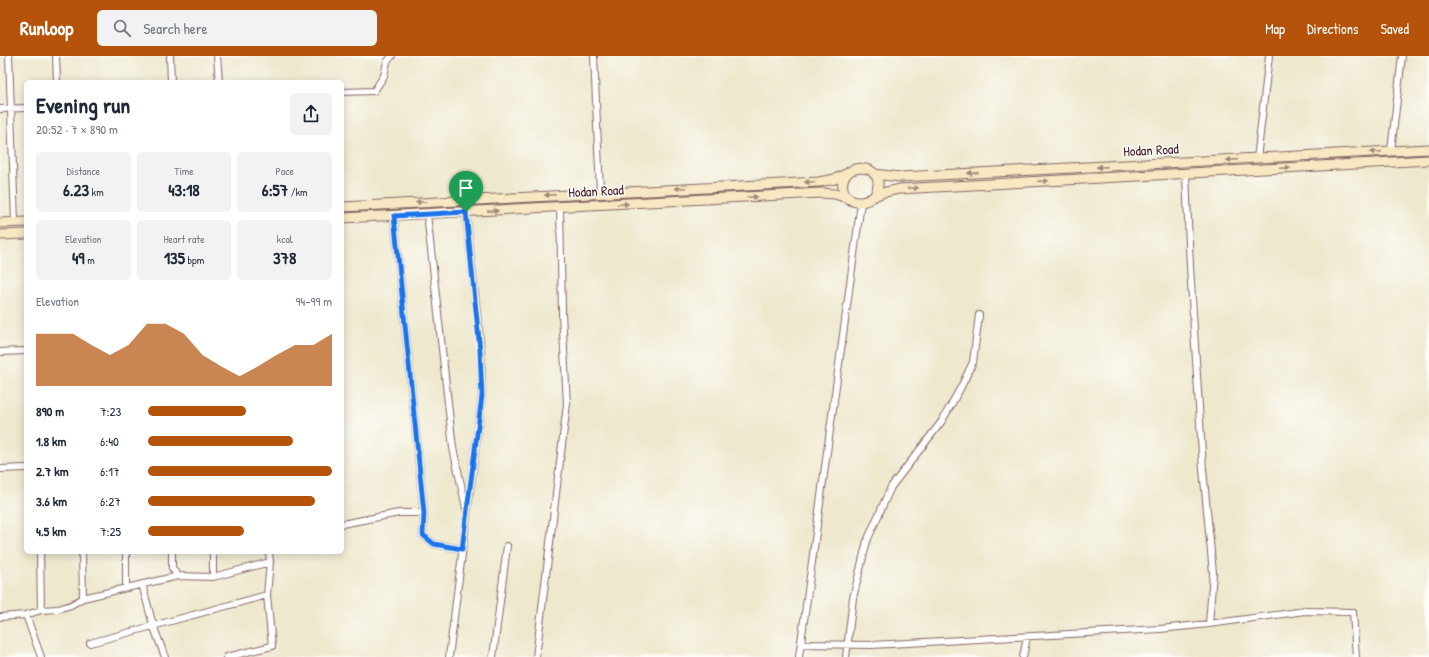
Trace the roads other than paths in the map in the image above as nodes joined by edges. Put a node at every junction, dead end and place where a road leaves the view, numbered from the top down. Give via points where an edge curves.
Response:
1 (9, 56) edge
2 (56, 56) edge
3 (170, 56) edge
4 (217, 56) edge
5 (392, 56) edge
6 (594, 56) edge
7 (1269, 56) edge
8 (1402, 56) edge
9 (57, 80) edge
10 (172, 80) edge
11 (219, 80) edge
12 (344, 92) edge
13 (12, 108) junction
14 (24, 108) edge
15 (0, 109) edge
16 (1429, 149) edge
17 (1391, 151) junction
18 (1257, 159) junction
19 (1429, 160) edge
20 (848, 173) junction
21 (874, 174) junction
22 (1186, 174) junction
23 (600, 192) junction
24 (875, 195) junction
25 (850, 199) junction
26 (861, 203) junction
27 (344, 207) edge
28 (560, 207) junction
29 (466, 212) junction
30 (427, 214) junction
31 (394, 216) junction
32 (344, 218) edge
33 (15, 222) junction
34 (24, 222) edge
35 (0, 223) edge
36 (24, 234) edge
37 (0, 235) edge
38 (979, 315) dead end
39 (24, 351) edge
40 (0, 352) edge
41 (24, 468) edge
42 (0, 469) edge
43 (467, 512) junction
44 (424, 513) junction
45 (344, 524) edge
46 (507, 546) dead end
47 (462, 549) junction
48 (40, 554) edge
49 (82, 554) edge
50 (126, 554) edge
51 (172, 554) edge
52 (213, 554) edge
53 (269, 554) edge
54 (270, 562) junction
55 (178, 576) junction
56 (213, 577) junction
57 (142, 584) junction
58 (126, 587) junction
59 (267, 595) junction
60 (83, 598) junction
61 (42, 610) junction
62 (26, 615) junction
63 (0, 617) edge
64 (1209, 624) junction
65 (153, 625) junction
66 (1027, 637) junction
67 (90, 643) dead end
68 (801, 644) junction
69 (847, 645) junction
70 (41, 657) edge
71 (165, 657) edge
72 (227, 657) edge
73 (449, 657) edge
74 (493, 657) edge
75 (536, 657) edge
76 (800, 657) edge
77 (846, 657) edge
78 (1022, 657) edge
79 (1356, 657) edge

1 - 13 street
2 - 9 street
3 - 10 street
4 - 11 street
5 - 12 street via 387,62 384,76 374,91
6 - 23 street
7 - 18 street
8 - 17 street
13 - 14 street
13 - 15 street
13 - 33 street
16 - 17 main road, Hodan Road
17 -> 18 main road, Hodan Road
18 -> 21 main road, Hodan Road via 900,177
22 -> 19 main road, Hodan Road
20 - 21 main road, Hodan Road via 864,168
20 -> 23 main road, Hodan Road via 819,182
20 - 25 main road via 843,184
21 - 24 main road via 878,184
24 -> 22 main road, Hodan Road via 899,189
22 - 64 street via 1203,469 1212,573
23 -> 27 main road, Hodan Road
24 - 26 main road, Hodan Road
25 - 26 main road, Hodan Road
28 -> 25 main road, Hodan Road via 821,193
26 - 68 street
29 -> 28 main road, Hodan Road
28 - 75 street via 567,404
29 - 30 main road, Hodan Road
29 - 43 street via 482,396
30 - 31 main road, Hodan Road
30 - 43 street via 453,448
31 - 32 main road, Hodan Road
31 - 44 street
33 - 34 main road
33 - 35 main road
36 - 37 main road
38 - 69 street via 973,362 961,387 942,421 891,487 867,541 853,598
39 - 40 street
41 - 42 street
43 - 47 street
44 - 45 street via 399,513
44 - 47 street via 423,535 434,544
46 - 74 street
47 - 73 street
48 - 61 street
49 - 60 street
50 - 58 street
51 - 55 street via 172,568
52 - 56 street
53 - 54 street
54 - 56 street
54 - 59 street
55 - 56 street
55 - 57 street
57 - 58 street
57 - 65 street
58 - 60 street
59 - 65 street
59 - 72 street via 272,646
60 - 61 street via 58,609
61 - 62 street
62 - 63 street
62 - 70 street
64 - 66 street
64 - 79 street via 1305,611 1353,612
65 - 67 street
65 - 71 street
66 - 69 street
66 - 78 street
68 - 69 street
68 - 76 street
69 - 77 street

